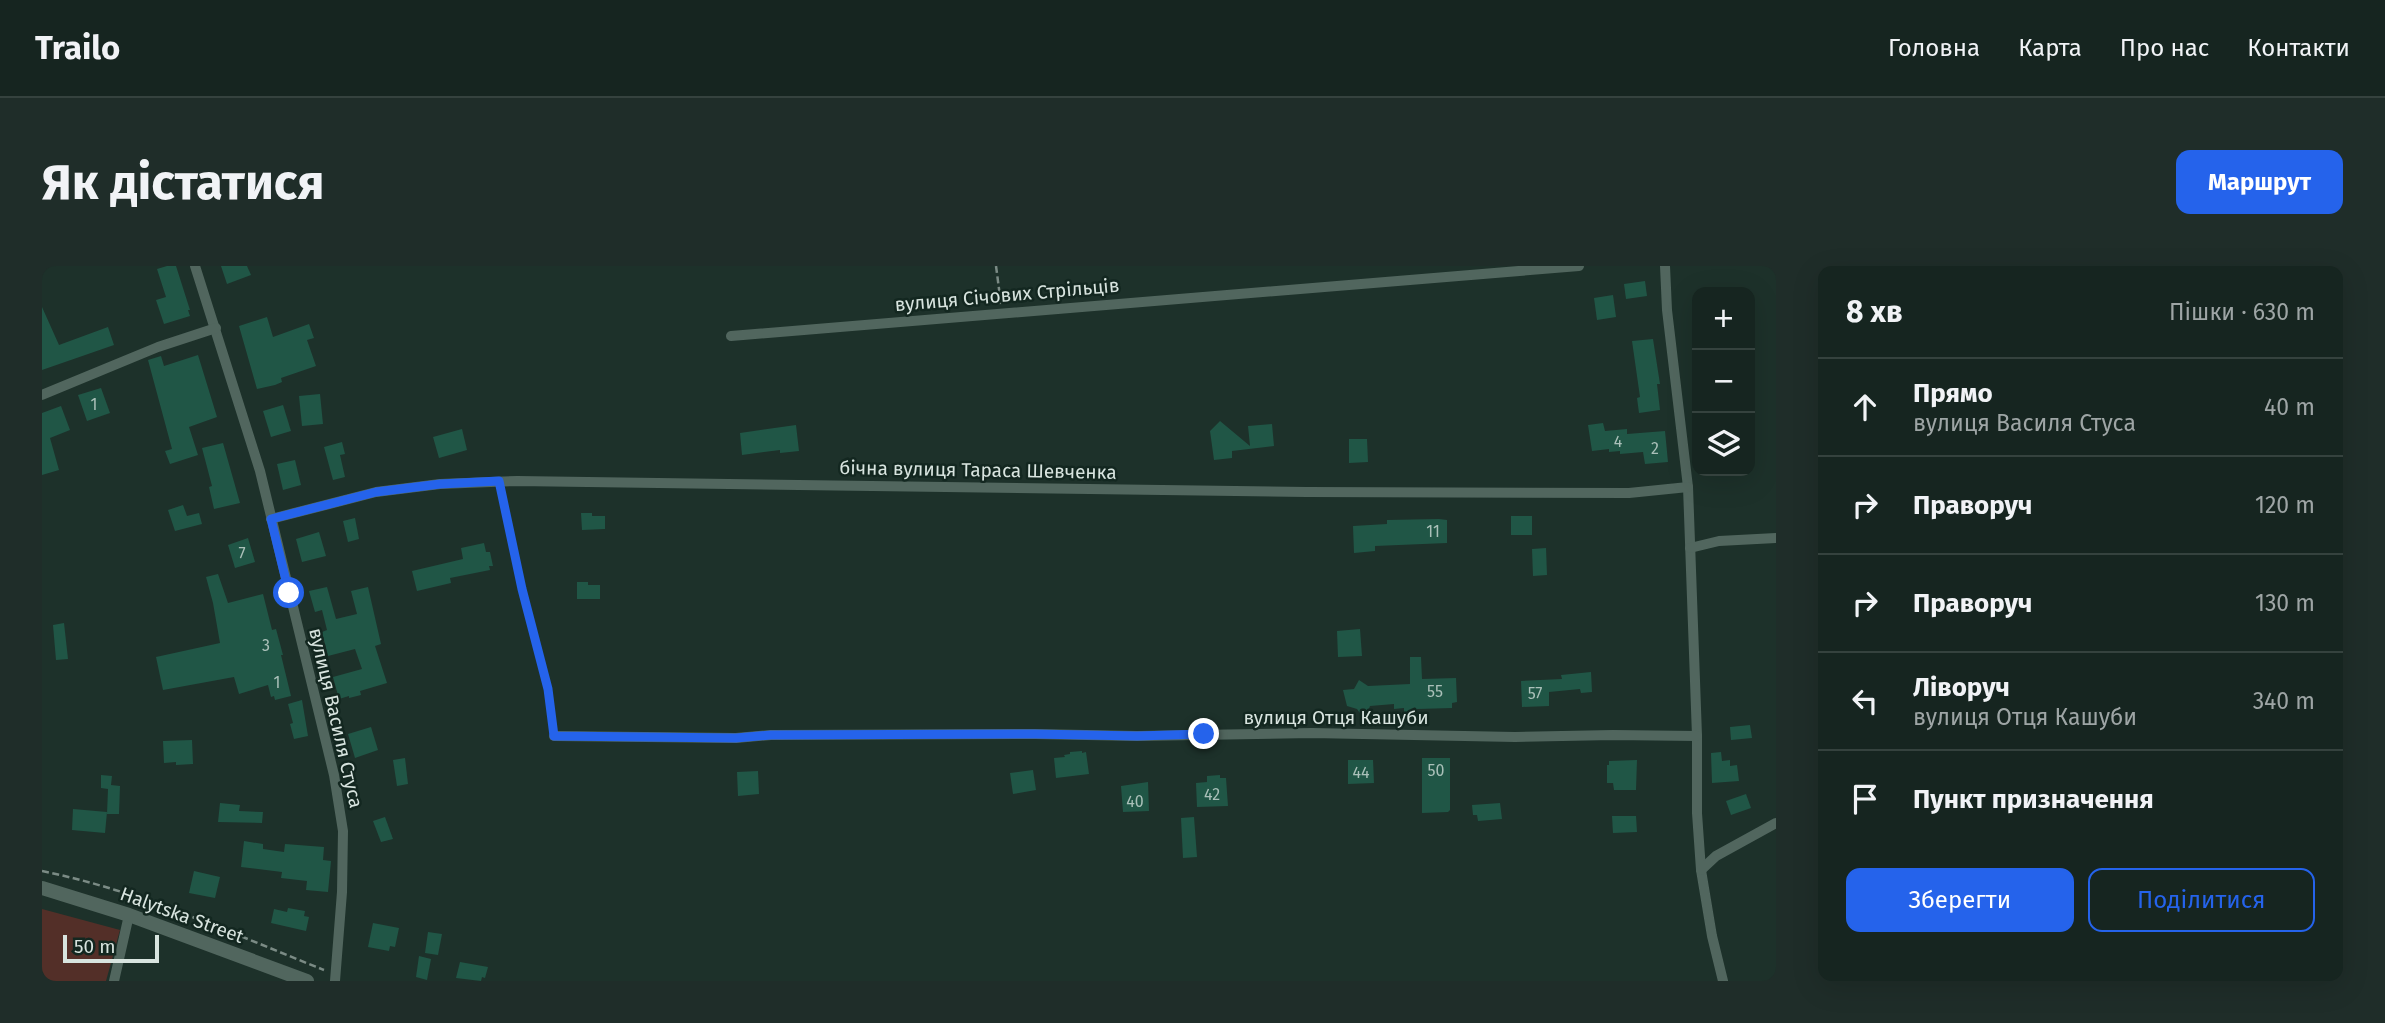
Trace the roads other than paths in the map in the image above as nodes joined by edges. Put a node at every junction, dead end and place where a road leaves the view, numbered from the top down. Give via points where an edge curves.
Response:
1 (195, 266) edge
2 (1579, 266) edge
3 (1665, 266) edge
4 (216, 328) junction
5 (731, 336) dead end
6 (42, 395) edge
7 (1688, 487) junction
8 (271, 519) junction
9 (1776, 538) edge
10 (1690, 548) junction
11 (554, 736) road end
12 (1697, 736) junction
13 (1776, 823) edge
14 (1701, 870) junction
15 (42, 888) edge
16 (129, 915) junction
17 (335, 978) edge
18 (114, 981) edge
19 (307, 981) edge
20 (1723, 981) edge

1 - 4 street, вулиця Василя Стуса
2 - 5 street, вулиця Січових Стрільців
3 - 7 street
4 - 6 street
4 - 8 street, вулиця Василя Стуса
7 - 8 street, бічна вулиця Тараса Шевченка via 1629,493 1334,492 499,481 376,492
7 - 10 street
8 - 17 street, вулиця Василя Стуса via 334,775 343,831
9 - 10 street via 1719,541
10 - 12 street
11 - 12 street, вулиця Отця Кашуби
12 - 14 street
13 - 14 street via 1716,856
14 - 20 street
15 - 16 street, Halytska Street
16 - 18 street
16 - 19 street, Halytska Street

